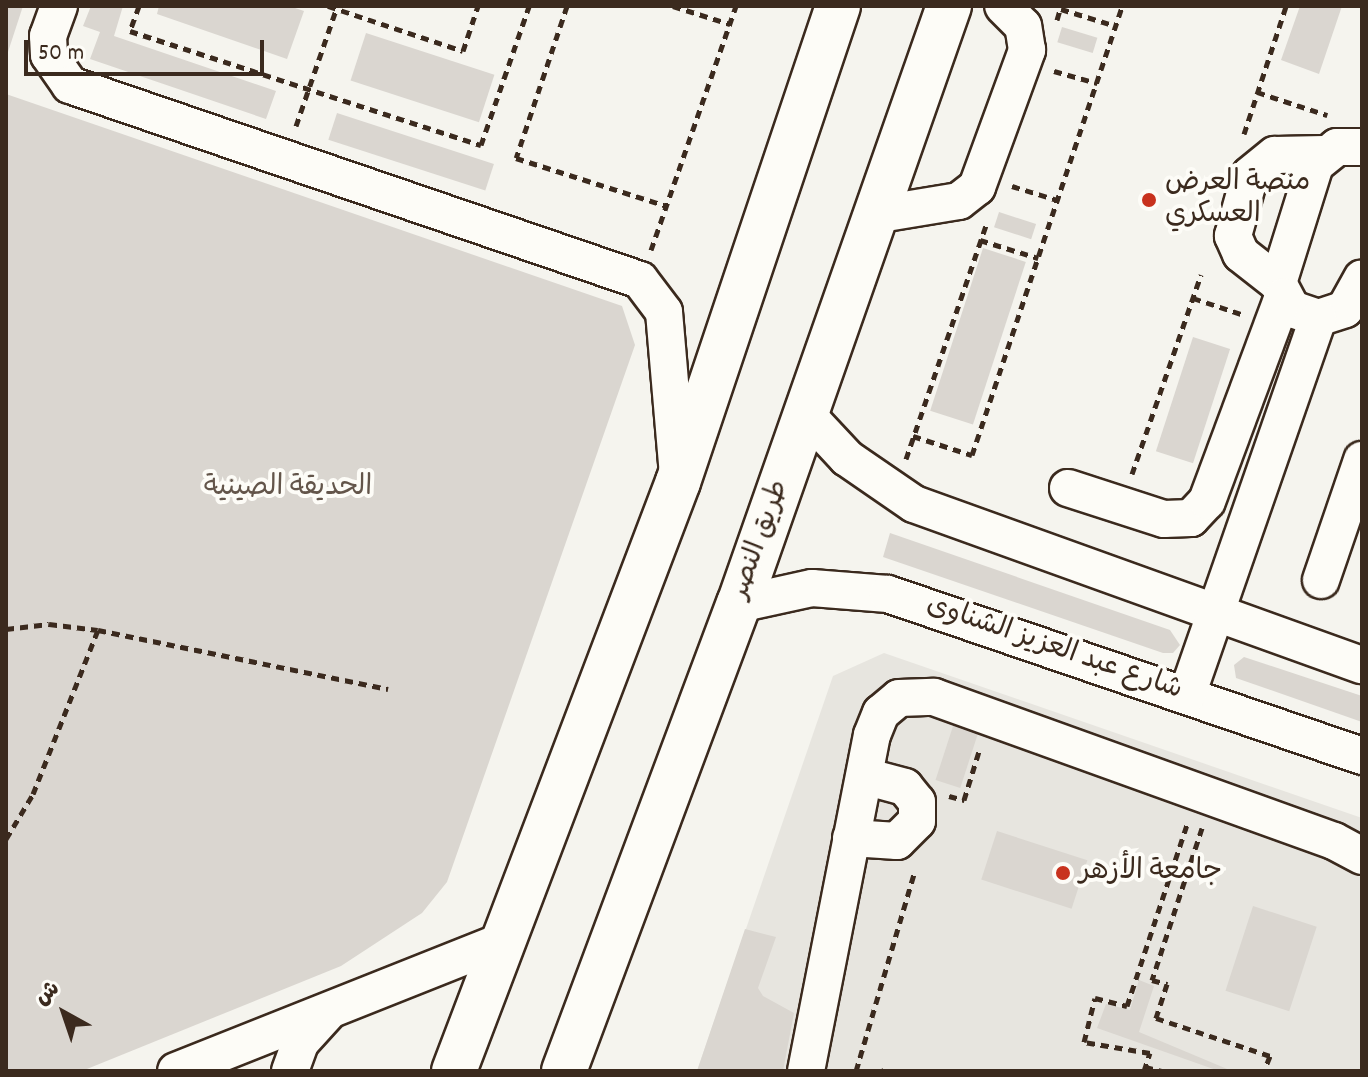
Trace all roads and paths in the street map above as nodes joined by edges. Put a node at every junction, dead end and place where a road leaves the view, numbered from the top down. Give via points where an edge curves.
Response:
1 (59, 6) edge
2 (139, 6) edge
3 (328, 6) edge
4 (478, 6) edge
5 (529, 6) edge
6 (567, 6) edge
7 (673, 6) edge
8 (736, 6) edge
9 (838, 6) edge
10 (949, 6) edge
11 (1003, 6) edge
12 (1122, 6) edge
13 (1286, 6) edge
14 (336, 7) edge
15 (1061, 7) edge
16 (1056, 23) dead end
17 (730, 24) junction
18 (1116, 26) junction
19 (1023, 61) junction
20 (1097, 83) junction
21 (308, 89) junction
22 (1257, 92) junction
23 (296, 126) dead end
24 (1352, 137) edge
25 (1243, 138) dead end
26 (991, 180) junction
27 (1057, 200) junction
28 (666, 206) junction
29 (874, 215) junction
30 (980, 240) junction
31 (1038, 258) junction
32 (1201, 275) dead end
33 (1362, 278) edge
34 (640, 280) junction
35 (1193, 298) junction
36 (1278, 302) junction
37 (1318, 318) junction
38 (806, 414) junction
39 (913, 436) junction
40 (1362, 460) edge
41 (1146, 480) dead end
42 (678, 482) junction
43 (1068, 488) dead end
44 (894, 494) junction
45 (1207, 501) junction
46 (1250, 517) junction
47 (1321, 580) dead end
48 (739, 604) junction
49 (1214, 613) junction
50 (6, 629) edge
51 (98, 630) junction
52 (1362, 665) edge
53 (388, 689) dead end
54 (1187, 695) junction
55 (989, 716) junction
56 (1362, 756) edge
57 (864, 776) junction
58 (938, 792) dead end
59 (1205, 794) junction
60 (851, 838) junction
61 (6, 839) edge
62 (1362, 856) edge
63 (916, 866) dead end
64 (500, 942) junction
65 (332, 1009) junction
66 (1144, 1069) edge
67 (176, 1071) edge
68 (290, 1071) edge
69 (454, 1071) edge
70 (564, 1071) edge
71 (806, 1071) edge
72 (856, 1071) edge
73 (1162, 1071) edge
74 (1264, 1071) edge

1 - 34 street via 48,36 49,55 70,85
2 - 21 path via 130,31
3 - 14 path
4 - 14 path via 463,51
5 - 21 path via 481,145
6 - 28 path via 516,158
7 - 17 path
8 - 17 path
9 - 42 highway
10 - 29 highway, طريق النصر
11 - 19 street via 1026,33
12 - 18 path
13 - 22 path
14 - 21 path
15 - 16 path
15 - 18 path
17 - 28 path
18 - 20 path
19 - 20 path
19 - 26 street
20 - 27 path
21 - 23 path
22 - 24 path
22 - 25 path
24 - 36 street via 1309,178
24 - 36 street via 1275,155 1250,175 1233,236
26 - 27 path
26 - 29 street via 959,201
26 - 30 path
27 - 31 path
28 - 34 path
29 - 38 highway, طريق النصر
30 - 31 path
30 - 39 path
31 - 39 path via 972,455
32 - 35 path
33 - 37 street via 1345,309
34 - 42 street via 664,312
35 - 36 path
35 - 41 path via 1131,475
36 - 37 street
36 - 45 street
37 - 46 street
38 - 44 street via 847,458
38 - 48 highway, طريق النصر
39 - 44 path
40 - 47 street
42 - 64 highway
43 - 45 street via 1173,521 1191,518
44 - 49 street
45 - 46 street
46 - 49 street
48 - 54 street, شارع عبد العزيز الشناوى via 812,588 888,594
48 - 70 highway, طريق النصر
49 - 52 street
49 - 54 street
50 - 51 path via 49,624
51 - 53 path
51 - 61 path via 33,794
54 - 56 street, شارع عبد العزيز الشناوى
55 - 57 street via 923,694 899,698 875,723
55 - 58 path via 964,800
55 - 59 street
57 - 60 street
57 - 60 street via 905,787 917,802 917,821 897,841
59 - 62 street
59 - 66 path via 1127,1006 1095,998 1084,1042 1150,1053
59 - 74 path via 1152,980 1167,984 1156,1018 1270,1056
60 - 71 street
63 - 72 path
64 - 65 street
64 - 69 highway
65 - 67 street
65 - 68 street via 300,1043
66 - 73 path

